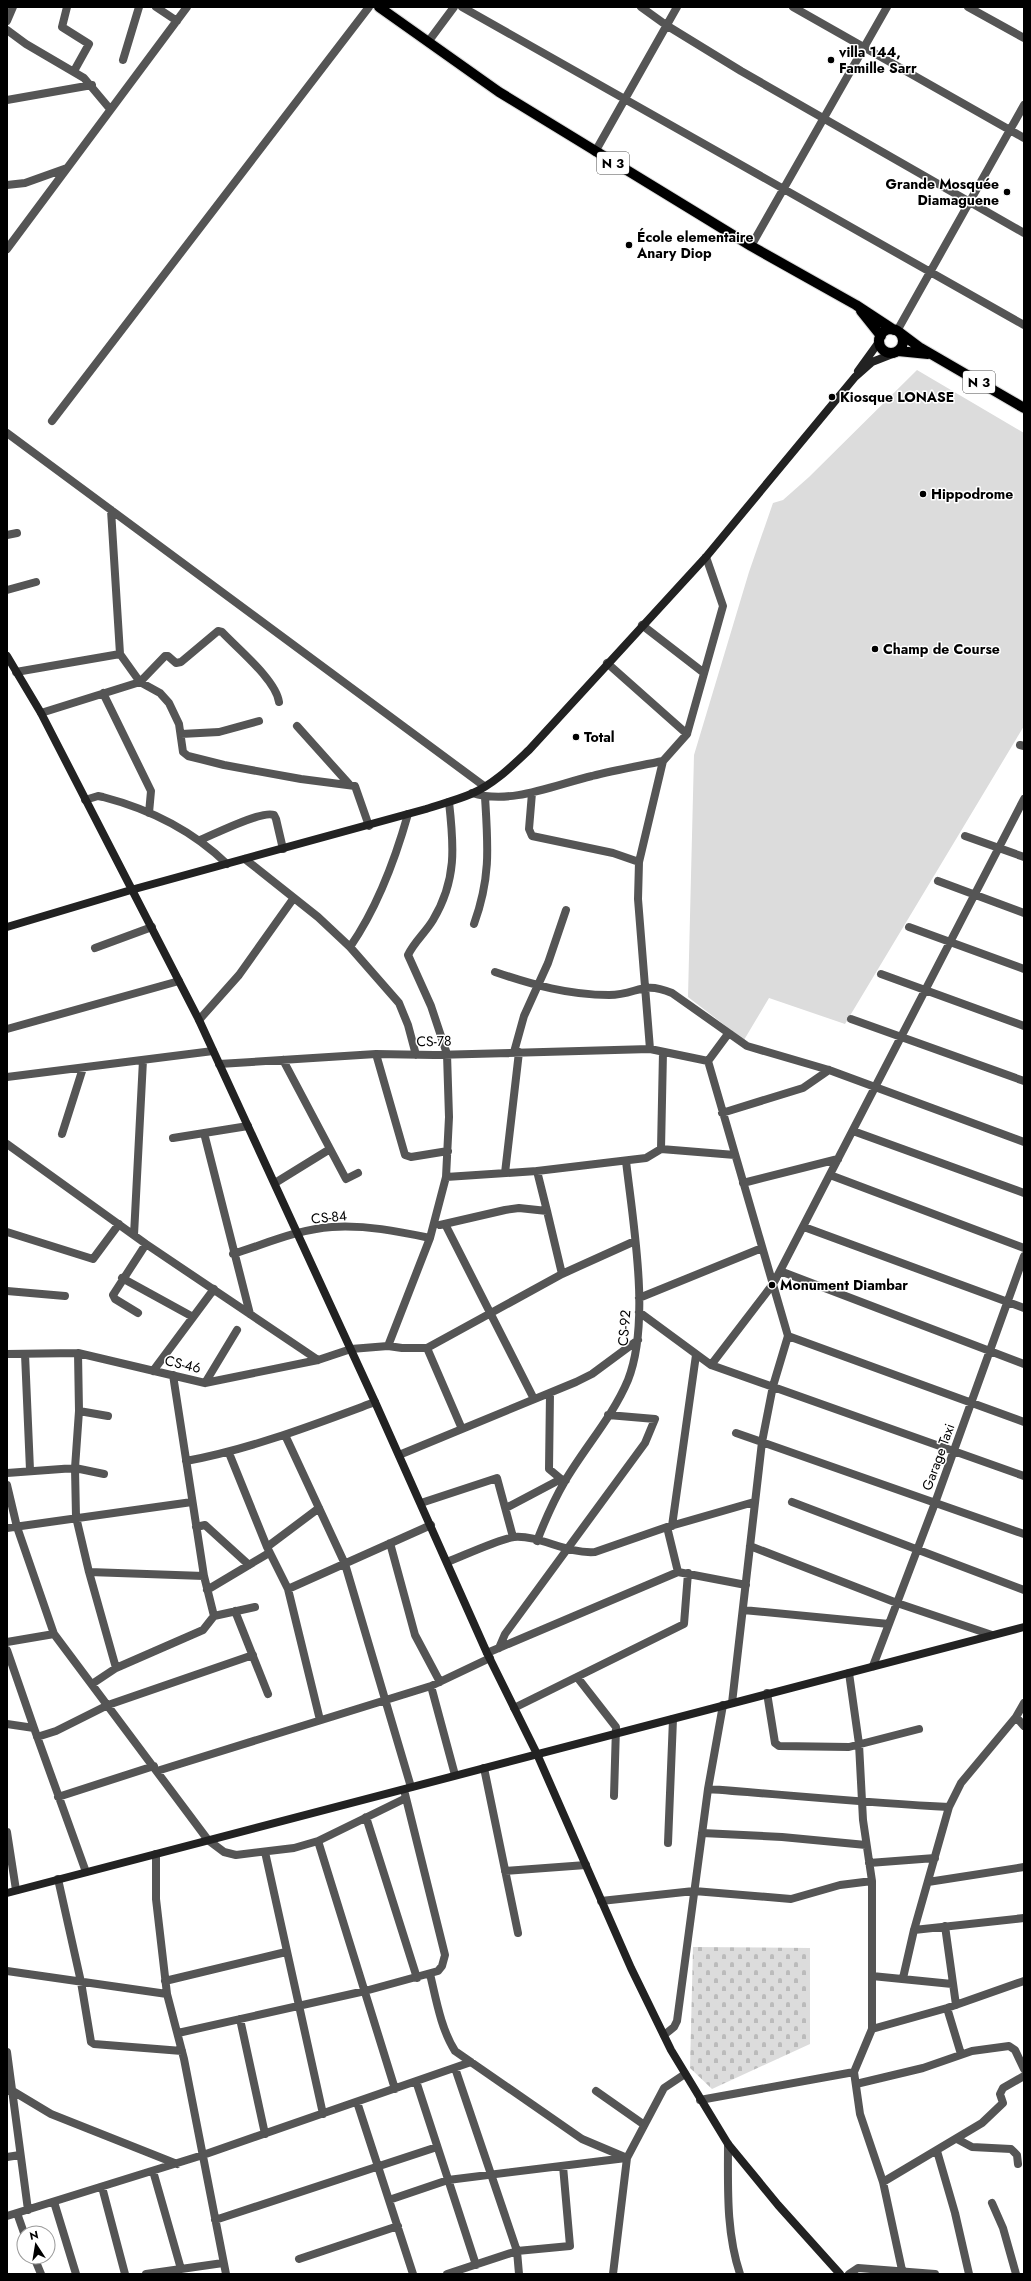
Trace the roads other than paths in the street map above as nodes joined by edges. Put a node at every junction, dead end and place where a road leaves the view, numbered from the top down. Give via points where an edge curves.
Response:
1 (13, 7) edge
2 (67, 7) edge
3 (139, 7) edge
4 (156, 7) edge
5 (187, 7) edge
6 (368, 7) edge
7 (379, 7) edge
8 (454, 7) edge
9 (462, 7) edge
10 (641, 7) edge
11 (677, 7) edge
12 (793, 7) edge
13 (887, 7) edge
14 (968, 7) edge
15 (7, 21) edge
16 (177, 22) junction
17 (666, 26) junction
18 (7, 30) edge
19 (1024, 38) edge
20 (428, 42) junction
21 (864, 47) junction
22 (123, 60) dead end
23 (74, 71) junction
24 (92, 86) junction
25 (625, 99) junction
26 (7, 100) edge
27 (1024, 105) edge
28 (110, 109) junction
29 (824, 118) junction
30 (1010, 130) junction
31 (1024, 138) edge
32 (595, 152) junction
33 (68, 168) junction
34 (7, 185) edge
35 (784, 189) junction
36 (970, 201) junction
37 (1024, 233) edge
38 (751, 246) junction
39 (7, 249) edge
40 (930, 272) junction
41 (856, 304) junction
42 (1024, 325) edge
43 (897, 331) junction
44 (880, 338) junction
45 (896, 352) junction
46 (934, 355) junction
47 (855, 377) junction
48 (1024, 407) edge
49 (52, 421) dead end
50 (7, 433) edge
51 (111, 510) junction
52 (17, 533) dead end
53 (7, 535) edge
54 (706, 557) junction
55 (36, 582) dead end
56 (7, 590) edge
57 (642, 625) junction
58 (120, 654) junction
59 (7, 656) edge
60 (607, 663) junction
61 (16, 672) junction
62 (704, 673) junction
63 (140, 682) junction
64 (103, 694) junction
65 (279, 702) dead end
66 (41, 714) junction
67 (259, 721) dead end
68 (297, 726) dead end
69 (181, 734) junction
70 (687, 734) junction
71 (663, 761) junction
72 (349, 784) junction
73 (484, 786) junction
74 (472, 793) junction
75 (532, 793) junction
76 (485, 797) junction
77 (85, 800) junction
78 (1024, 800) edge
79 (449, 802) junction
80 (149, 813) junction
81 (408, 814) junction
82 (369, 826) junction
83 (965, 836) dead end
84 (200, 840) junction
85 (999, 848) junction
86 (283, 849) junction
87 (1024, 857) edge
88 (245, 859) junction
89 (639, 862) junction
90 (227, 864) junction
91 (938, 881) dead end
92 (131, 890) junction
93 (975, 895) junction
94 (293, 899) junction
95 (566, 910) dead end
96 (1024, 913) edge
97 (474, 924) dead end
98 (7, 927) edge
99 (152, 927) junction
100 (909, 927) dead end
101 (950, 942) junction
102 (350, 947) junction
103 (95, 948) dead end
104 (1024, 969) edge
105 (495, 972) dead end
106 (881, 974) dead end
107 (179, 981) junction
108 (537, 986) junction
109 (646, 986) junction
110 (925, 990) junction
111 (851, 1019) dead end
112 (199, 1020) junction
113 (1024, 1026) edge
114 (7, 1029) edge
115 (728, 1034) junction
116 (902, 1036) junction
117 (650, 1049) junction
118 (213, 1051) junction
119 (516, 1052) junction
120 (663, 1052) junction
121 (376, 1054) junction
122 (447, 1054) junction
123 (416, 1055) junction
124 (143, 1060) junction
125 (283, 1060) junction
126 (708, 1061) junction
127 (219, 1064) junction
128 (83, 1068) junction
129 (829, 1070) junction
130 (7, 1077) edge
131 (1024, 1081) edge
132 (876, 1087) junction
133 (722, 1112) junction
134 (248, 1126) junction
135 (853, 1131) junction
136 (204, 1133) junction
137 (62, 1134) dead end
138 (173, 1138) dead end
139 (1024, 1142) edge
140 (7, 1144) edge
141 (330, 1149) junction
142 (661, 1149) junction
143 (448, 1151) junction
144 (735, 1155) junction
145 (838, 1160) junction
146 (626, 1161) junction
147 (537, 1172) junction
148 (358, 1173) dead end
149 (504, 1173) junction
150 (446, 1176) junction
151 (830, 1176) junction
152 (275, 1183) junction
153 (743, 1183) junction
154 (1024, 1193) edge
155 (546, 1211) junction
156 (119, 1224) junction
157 (445, 1224) junction
158 (434, 1226) junction
159 (804, 1227) junction
160 (7, 1232) edge
161 (298, 1234) junction
162 (134, 1235) junction
163 (430, 1238) junction
164 (635, 1241) junction
165 (146, 1244) junction
166 (762, 1248) junction
167 (1024, 1248) edge
168 (234, 1254) junction
169 (1024, 1256) edge
170 (780, 1271) junction
171 (562, 1274) junction
172 (122, 1278) junction
173 (773, 1284) junction
174 (214, 1289) junction
175 (7, 1291) edge
176 (65, 1296) dead end
177 (639, 1298) junction
178 (1008, 1302) junction
179 (1024, 1308) edge
180 (639, 1312) junction
181 (138, 1313) dead end
182 (492, 1313) junction
183 (250, 1314) junction
184 (193, 1317) junction
185 (237, 1330) dead end
186 (788, 1336) junction
187 (638, 1340) junction
188 (388, 1346) junction
189 (427, 1348) junction
190 (351, 1349) junction
191 (989, 1352) junction
192 (7, 1354) edge
193 (25, 1354) junction
194 (78, 1354) junction
195 (696, 1355) junction
196 (318, 1360) junction
197 (1024, 1364) edge
198 (711, 1365) junction
199 (153, 1371) junction
200 (173, 1376) junction
201 (205, 1383) junction
202 (772, 1386) junction
203 (550, 1393) junction
204 (534, 1399) junction
205 (375, 1402) junction
206 (971, 1402) junction
207 (79, 1411) junction
208 (608, 1415) junction
209 (108, 1416) dead end
210 (1024, 1422) edge
211 (462, 1429) junction
212 (736, 1433) dead end
213 (285, 1435) junction
214 (762, 1442) junction
215 (954, 1450) junction
216 (229, 1453) junction
217 (399, 1455) junction
218 (186, 1461) junction
219 (75, 1468) junction
220 (30, 1470) junction
221 (7, 1473) edge
222 (104, 1474) dead end
223 (1024, 1476) edge
224 (563, 1480) junction
225 (7, 1485) edge
226 (192, 1502) junction
227 (754, 1502) junction
228 (792, 1502) dead end
229 (421, 1503) junction
230 (935, 1503) junction
231 (319, 1508) junction
232 (506, 1508) junction
233 (76, 1518) junction
234 (431, 1525) junction
235 (670, 1526) junction
236 (16, 1527) junction
237 (196, 1527) junction
238 (7, 1528) edge
239 (1024, 1534) edge
240 (513, 1537) junction
241 (537, 1541) junction
242 (390, 1543) junction
243 (750, 1546) junction
244 (268, 1550) junction
245 (567, 1550) junction
246 (917, 1550) junction
247 (447, 1562) junction
248 (345, 1564) junction
249 (249, 1565) junction
250 (89, 1572) junction
251 (678, 1572) junction
252 (688, 1573) junction
253 (204, 1576) junction
254 (746, 1585) junction
255 (207, 1590) junction
256 (288, 1590) junction
257 (1024, 1590) edge
258 (897, 1603) junction
259 (255, 1606) dead end
260 (744, 1610) junction
261 (235, 1611) junction
262 (214, 1616) junction
263 (889, 1624) junction
264 (1024, 1627) edge
265 (54, 1634) junction
266 (992, 1635) junction
267 (7, 1642) edge
268 (499, 1648) junction
269 (7, 1650) edge
270 (253, 1655) junction
271 (489, 1656) junction
272 (873, 1666) junction
273 (116, 1668) junction
274 (849, 1672) junction
275 (577, 1677) junction
276 (440, 1682) junction
277 (92, 1684) junction
278 (431, 1686) junction
279 (767, 1693) junction
280 (268, 1694) dead end
281 (386, 1700) junction
282 (732, 1703) junction
283 (1024, 1703) edge
284 (108, 1705) junction
285 (723, 1705) junction
286 (514, 1708) junction
287 (1016, 1717) junction
288 (673, 1719) junction
289 (320, 1720) junction
290 (7, 1724) edge
291 (1024, 1726) edge
292 (34, 1728) junction
293 (919, 1729) dead end
294 (618, 1733) junction
295 (37, 1737) junction
296 (859, 1744) junction
297 (537, 1754) junction
298 (155, 1768) junction
299 (484, 1768) junction
300 (455, 1775) junction
301 (407, 1788) junction
302 (708, 1789) junction
303 (614, 1796) dead end
304 (58, 1797) junction
305 (406, 1798) junction
306 (862, 1803) junction
307 (949, 1807) junction
308 (366, 1818) junction
309 (7, 1832) edge
310 (702, 1833) junction
311 (208, 1840) junction
312 (318, 1841) junction
313 (668, 1843) dead end
314 (866, 1845) junction
315 (265, 1852) junction
316 (156, 1854) junction
317 (935, 1858) junction
318 (869, 1863) junction
319 (586, 1866) junction
320 (1024, 1867) edge
321 (505, 1871) junction
322 (86, 1872) junction
323 (58, 1879) junction
324 (872, 1881) junction
325 (928, 1882) junction
326 (16, 1890) junction
327 (694, 1891) junction
328 (7, 1893) edge
329 (601, 1901) junction
330 (1024, 1918) edge
331 (945, 1926) junction
332 (914, 1930) junction
333 (518, 1933) dead end
334 (286, 1952) junction
335 (7, 1971) edge
336 (430, 1974) junction
337 (872, 1976) junction
338 (417, 1978) junction
339 (903, 1978) junction
340 (165, 1981) junction
341 (1024, 1981) edge
342 (81, 1982) junction
343 (952, 1984) junction
344 (365, 1990) junction
345 (167, 1994) junction
346 (956, 2005) junction
347 (298, 2006) junction
348 (947, 2008) junction
349 (240, 2019) junction
350 (872, 2029) junction
351 (178, 2033) junction
352 (664, 2035) junction
353 (182, 2051) junction
354 (7, 2052) edge
355 (961, 2054) junction
356 (471, 2062) junction
357 (455, 2068) junction
358 (1024, 2069) edge
359 (854, 2072) junction
360 (685, 2074) junction
361 (1024, 2076) edge
362 (416, 2082) junction
363 (856, 2084) junction
364 (395, 2089) junction
365 (9, 2090) edge
366 (596, 2091) dead end
367 (700, 2100) junction
368 (357, 2102) junction
369 (323, 2114) junction
370 (643, 2124) junction
371 (265, 2134) junction
372 (957, 2139) junction
373 (728, 2144) junction
374 (437, 2147) junction
375 (937, 2151) junction
376 (20, 2155) junction
377 (203, 2155) junction
378 (7, 2157) edge
379 (627, 2158) junction
380 (177, 2164) junction
381 (1018, 2164) dead end
382 (378, 2166) junction
383 (563, 2166) junction
384 (154, 2171) junction
385 (491, 2175) junction
386 (448, 2180) junction
387 (883, 2182) junction
388 (102, 2187) junction
389 (389, 2200) junction
390 (54, 2202) junction
391 (992, 2203) dead end
392 (28, 2210) junction
393 (17, 2214) junction
394 (7, 2216) edge
395 (215, 2220) junction
396 (21, 2225) edge
397 (398, 2226) junction
398 (517, 2251) junction
399 (299, 2259) dead end
400 (223, 2263) junction
401 (476, 2264) junction
402 (181, 2269) junction
403 (902, 2270) junction
404 (76, 2274) edge
405 (125, 2274) edge
406 (146, 2274) edge
407 (226, 2274) edge
408 (414, 2274) edge
409 (447, 2274) edge
410 (519, 2274) edge
411 (613, 2274) edge
412 (740, 2274) edge
413 (840, 2274) edge
414 (849, 2274) edge
415 (935, 2274) edge
416 (969, 2274) edge
417 (1016, 2274) edge

1 - 15 street
2 - 23 street via 62,27 89,44
3 - 22 street
4 - 16 street
5 - 16 street
6 - 49 street
7 - 20 main road, N 3
8 - 20 street
9 - 25 street
10 - 17 street
11 - 17 street
12 - 21 street
13 - 21 street
14 - 19 street
16 - 28 street
17 - 25 street
17 - 29 street
18 - 23 street via 40,53
20 - 32 main road, N 3 via 499,92
21 - 29 street
21 - 30 street
23 - 24 street
24 - 26 street
24 - 28 street
25 - 32 street
25 - 35 street
27 - 30 street
28 - 33 street
29 - 35 street
29 - 36 street
30 - 31 street
30 - 36 street
32 - 38 main road, N 3
33 - 34 street via 25,183
33 - 39 street
35 - 38 street
35 - 40 street
36 - 37 street
36 - 40 street
38 - 41 main road, N 3
40 - 42 street
40 - 43 street
41 - 43 main road, N 3
41 - 44 main road, N 3
43 - 44 main road via 887,330
43 - 45 main road via 902,335 903,344
43 - 46 main road, N 3
44 - 45 main road via 880,346 886,352
44 - 47 main road
45 - 46 main road, N 3
45 - 47 main road via 872,362
46 - 48 main road, N 3
47 - 54 main road
50 - 51 street
51 - 58 street
51 - 73 street
52 - 53 street
54 - 57 main road
54 - 62 street via 723,606
55 - 56 street
57 - 60 main road
57 - 62 street
58 - 61 street
58 - 63 street
59 - 61 main road
60 - 70 street
60 - 73 main road via 529,750
61 - 66 main road
62 - 70 street
63 - 64 street
63 - 65 street via 165,656 176,663 181,662 218,631 222,632 266,679 278,696
63 - 69 street via 160,693 169,703
64 - 66 street
64 - 80 street via 151,791
66 - 77 main road
67 - 69 street via 219,732
68 - 72 street
69 - 72 street via 183,752 188,756 301,779
70 - 71 street
71 - 75 street via 592,776
71 - 89 street
72 - 82 street via 358,789
73 - 74 main road
74 - 76 street
74 - 79 main road
75 - 76 street
75 - 89 street via 529,829 532,836 613,853
76 - 97 street via 486,884
77 - 80 street via 103,797
77 - 92 main road
78 - 85 street
79 - 81 main road
79 - 122 street via 454,842 449,885 433,920 408,955 431,1006
80 - 84 street
81 - 82 main road
81 - 102 street via 372,910
82 - 86 main road
83 - 85 street
84 - 86 street via 254,817 270,813 276,819
84 - 90 street
85 - 87 street
85 - 93 street
86 - 88 main road
88 - 90 main road
88 - 94 street
89 - 109 street via 638,907
90 - 92 main road
91 - 93 street
92 - 98 main road
92 - 99 main road
93 - 96 street
93 - 101 street
94 - 102 street via 318,917
94 - 112 street via 239,975
95 - 108 street
99 - 103 street
99 - 107 main road
100 - 101 street
101 - 104 street
101 - 110 street
102 - 123 street via 398,1003 408,1025
105 - 108 street
106 - 110 street
107 - 112 main road
107 - 114 street
108 - 109 street via 571,993 611,995
108 - 119 street via 522,1022
109 - 115 street via 672,994
109 - 117 street
110 - 113 street
110 - 116 street
111 - 116 street
112 - 118 main road
115 - 126 street
115 - 129 street via 747,1046
116 - 131 street
116 - 132 street
117 - 119 street, CS-78
117 - 120 street, CS-78
118 - 124 street
118 - 127 main road
119 - 122 street, CS-78
119 - 149 street
120 - 126 street, CS-78
120 - 142 street
121 - 123 street, CS-78
121 - 125 street, CS-78
121 - 143 street via 405,1155 411,1157
122 - 123 street, CS-78
122 - 143 street
124 - 128 street
124 - 162 street
125 - 127 street, CS-78
125 - 141 street
126 - 133 street
127 - 134 main road
128 - 130 street
128 - 137 street
129 - 132 street
129 - 133 street via 803,1088
132 - 135 street
132 - 139 street
133 - 144 street
134 - 136 street
134 - 152 main road
135 - 145 street
135 - 154 street
136 - 138 street
136 - 168 street
140 - 156 street
141 - 148 street via 346,1179
141 - 152 street
142 - 144 street
142 - 146 street via 654,1155
143 - 150 street
144 - 153 street
145 - 151 street
145 - 153 street
146 - 147 street
146 - 164 street, CS-92
147 - 149 street
147 - 155 street
149 - 150 street
150 - 158 street
151 - 159 street
151 - 167 street
152 - 161 main road
153 - 166 street
155 - 157 street via 519,1208
155 - 171 street
156 - 160 street via 93,1259
156 - 162 street
157 - 158 street
157 - 182 street
158 - 163 street
159 - 170 street
159 - 178 street
161 - 163 street, CS-84 via 331,1227 377,1227
161 - 168 street, CS-84
161 - 190 main road
162 - 165 street
163 - 188 street
164 - 171 street
164 - 177 street, CS-92
165 - 172 street
165 - 174 street
166 - 173 street
166 - 177 street
168 - 183 street
169 - 178 street, Garage Taxi
170 - 173 street
170 - 191 street
171 - 182 street
172 - 181 street via 114,1297
172 - 184 street
173 - 186 street
173 - 198 street
174 - 183 street
174 - 184 street
175 - 176 street
177 - 180 street, CS-92
178 - 179 street
178 - 191 street, Garage Taxi
180 - 187 street, CS-92
180 - 195 street
182 - 189 street
182 - 204 street
183 - 196 street
184 - 199 street
185 - 201 street
186 - 202 street
186 - 206 street
187 - 203 street via 592,1374
187 - 208 street, CS-92 via 628,1380
188 - 189 street, CS-46
188 - 190 street, CS-46
189 - 211 street
190 - 196 street, CS-46
190 - 205 main road
191 - 197 street
191 - 206 street, Garage Taxi
192 - 193 street, CS-46
193 - 194 street, CS-46
193 - 220 street
194 - 199 street, CS-46
194 - 207 street
195 - 198 street
195 - 235 street
196 - 201 street, CS-46
198 - 202 street
199 - 200 street, CS-46
200 - 201 street, CS-46
200 - 218 street
202 - 214 street
202 - 215 street
203 - 204 street
203 - 224 street via 549,1469
204 - 211 street
205 - 213 street
205 - 217 main road
206 - 210 street
206 - 215 street, Garage Taxi
207 - 209 street
207 - 219 street
208 - 224 street, CS-92
208 - 245 street via 655,1419 645,1443
211 - 217 street
212 - 214 street
213 - 216 street
213 - 231 street
214 - 227 street
214 - 230 street
215 - 223 street
215 - 230 street, Garage Taxi
216 - 218 street
216 - 244 street
217 - 229 main road
218 - 226 street
219 - 220 street
219 - 222 street
219 - 233 street
220 - 221 street
224 - 232 street
224 - 241 street, CS-92
225 - 236 street
226 - 233 street
226 - 237 street
227 - 235 street
227 - 243 street
228 - 246 street
229 - 232 street via 497,1478
229 - 234 main road
230 - 239 street
230 - 246 street, Garage Taxi
231 - 244 street
231 - 248 street
232 - 240 street
233 - 236 street
233 - 250 street
234 - 242 street
234 - 247 main road
235 - 245 street via 595,1552
235 - 251 street
236 - 238 street
236 - 265 street
237 - 249 street via 205,1526
237 - 253 street
240 - 241 street
240 - 247 street
241 - 245 street
242 - 248 street
242 - 276 street via 414,1635
243 - 254 street
243 - 258 street
244 - 249 street
244 - 256 street
245 - 268 street via 505,1634
246 - 257 street
246 - 258 street, Garage Taxi
247 - 271 main road
248 - 256 street
248 - 281 street
249 - 255 street
250 - 253 street
250 - 273 street
251 - 252 street
251 - 268 street
252 - 254 street
252 - 275 street via 684,1624
253 - 255 street
254 - 260 street
255 - 262 street
256 - 289 street
258 - 263 street, Garage Taxi
258 - 266 street
259 - 261 street
260 - 263 street
260 - 282 street
261 - 262 street
261 - 270 street
262 - 273 street via 203,1630
263 - 272 street, Garage Taxi
264 - 266 main road
265 - 267 street
265 - 277 street
266 - 272 main road
268 - 271 street
269 - 292 street
270 - 280 street
270 - 284 street
271 - 276 street
271 - 286 main road
272 - 274 main road
273 - 277 street
274 - 279 main road
274 - 296 street
275 - 286 street
275 - 294 street
276 - 278 street
277 - 284 street
278 - 281 street
278 - 300 street
279 - 282 main road
279 - 296 street via 775,1743 779,1746 840,1747
281 - 289 street
281 - 301 street
282 - 285 main road
283 - 287 street
284 - 295 street via 66,1727
284 - 298 street
285 - 288 main road
285 - 302 street
286 - 297 main road
287 - 291 street
287 - 307 street via 961,1783
288 - 294 main road
288 - 313 street
289 - 298 street
290 - 292 street
292 - 295 street
293 - 296 street
294 - 297 main road
294 - 303 street
295 - 304 street
296 - 306 street
297 - 299 main road
297 - 319 main road
298 - 304 street
298 - 311 street
299 - 300 main road
299 - 321 street
300 - 301 main road
301 - 305 street
301 - 311 main road
302 - 306 street
302 - 310 street
304 - 322 street
305 - 308 street
305 - 336 street via 445,1955 442,1966
306 - 307 street
306 - 314 street
307 - 317 street
308 - 312 street
308 - 338 street
309 - 326 street
310 - 314 street
310 - 327 street
311 - 315 street via 224,1852 236,1855
311 - 316 main road
312 - 315 street
312 - 344 street
314 - 318 street
315 - 334 street
316 - 322 main road
316 - 340 street via 156,1899
317 - 318 street
317 - 325 street
318 - 324 street
319 - 321 street
319 - 329 main road
320 - 325 street
321 - 333 street
322 - 323 main road
323 - 326 main road
323 - 342 street
324 - 327 street via 840,1885 791,1899
324 - 337 street
325 - 332 street
326 - 328 main road
327 - 329 street
327 - 352 street via 677,2021
329 - 352 main road
330 - 331 street
331 - 332 street
331 - 343 street
332 - 339 street
334 - 340 street
334 - 347 street
335 - 342 street
336 - 338 street
336 - 356 street via 450,2044 455,2051
337 - 339 street
337 - 350 street
338 - 344 street
339 - 343 street
340 - 345 street
341 - 346 street
342 - 345 street
342 - 353 street via 90,2039 94,2044
343 - 346 street
344 - 347 street
344 - 364 street
345 - 351 street
346 - 348 street
347 - 349 street
347 - 369 street
348 - 350 street
348 - 355 street
349 - 351 street
349 - 371 street
350 - 359 street
351 - 353 street
352 - 360 main road
353 - 377 street
354 - 365 street
355 - 358 street via 1008,2046 1015,2050
355 - 363 street via 923,2068
356 - 357 street
356 - 379 street via 582,2138
357 - 362 street
357 - 385 street
359 - 363 street
359 - 367 street
360 - 367 main road
360 - 370 street via 664,2088
361 - 372 street via 1003,2088 1000,2094 1003,2103 982,2123
362 - 364 street
362 - 374 street
363 - 387 street via 860,2114
364 - 368 street
365 - 376 street
365 - 380 street via 51,2114
366 - 370 street
367 - 373 main road
368 - 369 street
368 - 382 street
369 - 371 street
370 - 379 street
371 - 377 street
372 - 375 street
372 - 381 street via 972,2147 1011,2148 1017,2155
373 - 412 street via 728,2208 733,2254
373 - 413 main road
374 - 382 street
374 - 386 street
375 - 387 street
375 - 416 street
376 - 378 street
376 - 392 street
377 - 380 street
377 - 395 street
379 - 383 street
379 - 411 street
380 - 384 street
382 - 389 street
382 - 395 street
383 - 385 street
383 - 398 street via 570,2246
384 - 388 street
384 - 402 street
385 - 386 street
385 - 398 street
386 - 389 street
386 - 401 street
387 - 403 street
388 - 390 street
388 - 405 street
389 - 397 street
390 - 392 street
390 - 404 street
391 - 417 street via 1003,2228
392 - 393 street
393 - 394 street
393 - 396 street
395 - 400 street
397 - 399 street
397 - 408 street
398 - 401 street
398 - 410 street
400 - 402 street
400 - 407 street
401 - 409 street
402 - 406 street
403 - 414 street via 858,2268
403 - 415 street

